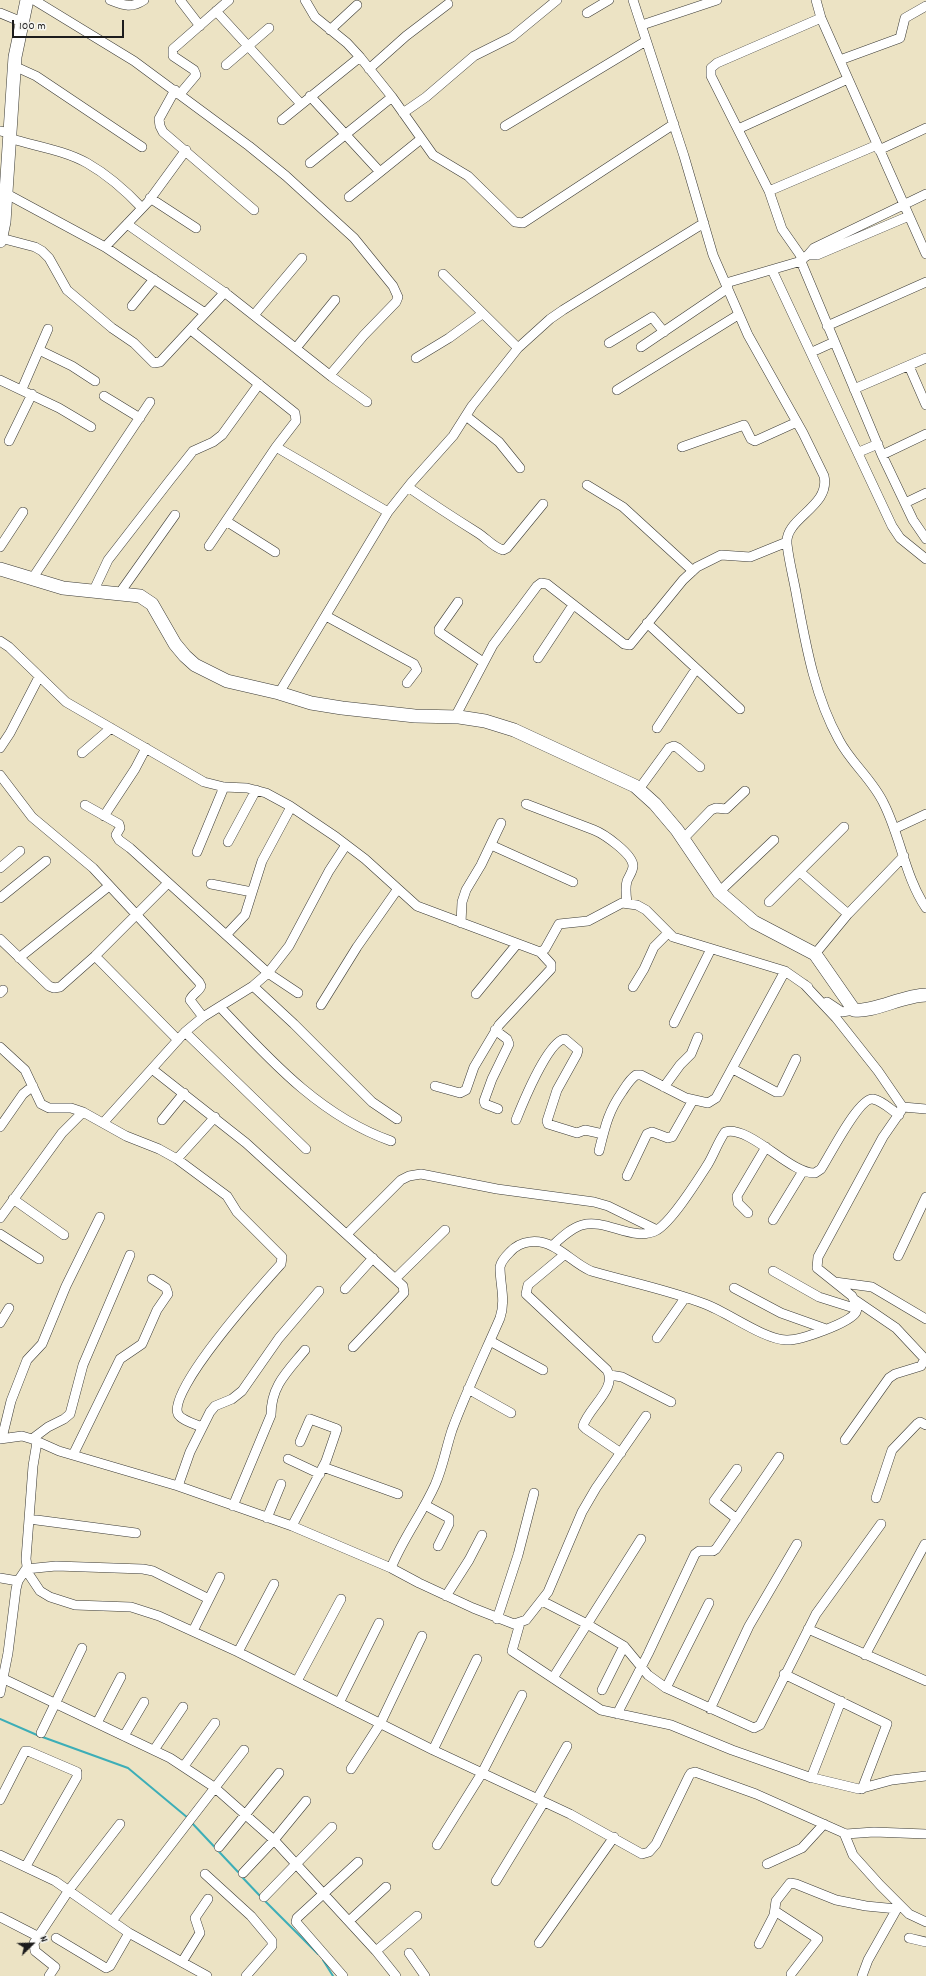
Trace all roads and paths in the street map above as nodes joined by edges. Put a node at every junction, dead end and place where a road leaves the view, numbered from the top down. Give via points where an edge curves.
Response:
1 (27, 0) edge
2 (34, 0) edge
3 (110, 0) edge
4 (144, 0) edge
5 (180, 0) edge
6 (229, 0) edge
7 (305, 0) edge
8 (557, 0) edge
9 (609, 0) edge
10 (633, 0) edge
11 (717, 0) edge
12 (816, 0) edge
13 (448, 4) dead end
14 (357, 5) dead end
15 (926, 6) edge
16 (216, 11) junction
17 (587, 13) dead end
18 (0, 14) edge
19 (821, 18) junction
20 (22, 22) junction
21 (642, 25) junction
22 (200, 26) junction
23 (269, 28) dead end
24 (330, 30) junction
25 (646, 41) junction
26 (248, 46) junction
27 (360, 57) junction
28 (840, 60) junction
29 (226, 65) dead end
30 (14, 66) junction
31 (369, 69) junction
32 (848, 79) junction
33 (178, 92) junction
34 (310, 96) junction
35 (392, 97) junction
36 (301, 104) junction
37 (403, 113) junction
38 (282, 120) dead end
39 (674, 124) junction
40 (506, 126) dead end
41 (926, 128) edge
42 (738, 130) junction
43 (6, 134) edge
44 (345, 134) junction
45 (421, 139) junction
46 (142, 147) dead end
47 (878, 147) junction
48 (186, 150) junction
49 (310, 163) dead end
50 (380, 172) junction
51 (769, 191) junction
52 (5, 194) junction
53 (926, 194) edge
54 (349, 197) dead end
55 (150, 198) junction
56 (904, 206) junction
57 (142, 208) junction
58 (254, 210) dead end
59 (909, 216) junction
60 (704, 223) junction
61 (127, 224) junction
62 (196, 228) dead end
63 (0, 239) edge
64 (105, 247) junction
65 (926, 254) edge
66 (302, 258) dead end
67 (803, 258) junction
68 (772, 270) junction
69 (443, 274) dead end
70 (154, 279) junction
71 (926, 282) edge
72 (727, 285) junction
73 (224, 292) junction
74 (335, 300) dead end
75 (132, 306) dead end
76 (205, 313) junction
77 (482, 314) junction
78 (254, 315) junction
79 (738, 315) junction
80 (827, 326) junction
81 (48, 329) dead end
82 (191, 330) junction
83 (664, 332) junction
84 (609, 343) dead end
85 (823, 347) junction
86 (296, 348) junction
87 (518, 348) junction
88 (641, 348) dead end
89 (39, 350) junction
90 (416, 358) dead end
91 (926, 358) edge
92 (909, 366) junction
93 (330, 375) junction
94 (0, 380) edge
95 (95, 381) dead end
96 (259, 384) junction
97 (22, 389) junction
98 (617, 390) dead end
99 (854, 390) junction
100 (32, 394) junction
101 (104, 396) dead end
102 (150, 402) dead end
103 (367, 402) dead end
104 (926, 405) edge
105 (466, 416) junction
106 (140, 418) junction
107 (797, 422) junction
108 (91, 427) dead end
109 (926, 434) edge
110 (9, 441) dead end
111 (276, 447) junction
112 (682, 447) dead end
113 (868, 448) junction
114 (882, 455) junction
115 (520, 468) dead end
116 (408, 486) junction
117 (587, 486) dead end
118 (926, 493) edge
119 (906, 503) junction
120 (543, 504) dead end
121 (23, 512) dead end
122 (388, 512) junction
123 (175, 515) dead end
124 (226, 521) junction
125 (926, 538) edge
126 (787, 542) junction
127 (209, 546) dead end
128 (0, 547) edge
129 (276, 552) dead end
130 (926, 559) edge
131 (0, 570) edge
132 (693, 571) junction
133 (32, 579) junction
134 (93, 592) junction
135 (119, 594) junction
136 (458, 602) dead end
137 (573, 605) junction
138 (326, 616) junction
139 (647, 622) junction
140 (0, 641) edge
141 (538, 658) dead end
142 (483, 662) junction
143 (696, 669) junction
144 (39, 677) junction
145 (407, 683) dead end
146 (279, 693) junction
147 (740, 709) dead end
148 (454, 717) junction
149 (111, 728) junction
150 (657, 728) dead end
151 (0, 748) edge
152 (146, 748) junction
153 (82, 753) dead end
154 (700, 767) dead end
155 (0, 775) edge
156 (224, 787) junction
157 (639, 789) junction
158 (256, 790) junction
159 (745, 791) dead end
160 (526, 804) dead end
161 (85, 805) dead end
162 (291, 807) junction
163 (926, 814) edge
164 (104, 816) junction
165 (501, 823) dead end
166 (844, 827) dead end
167 (894, 829) junction
168 (683, 839) junction
169 (774, 840) dead end
170 (228, 842) dead end
171 (346, 845) junction
172 (491, 845) junction
173 (20, 850) dead end
174 (196, 852) dead end
175 (904, 856) junction
176 (46, 861) dead end
177 (0, 868) edge
178 (800, 872) junction
179 (573, 882) dead end
180 (168, 883) junction
181 (211, 884) dead end
182 (109, 886) junction
183 (397, 890) junction
184 (252, 892) junction
185 (719, 892) junction
186 (0, 898) edge
187 (769, 902) dead end
188 (627, 903) junction
189 (926, 908) edge
190 (848, 914) junction
191 (136, 916) junction
192 (462, 923) junction
193 (668, 933) junction
194 (226, 936) junction
195 (0, 939) edge
196 (517, 944) junction
197 (711, 949) junction
198 (540, 952) junction
199 (815, 954) junction
200 (96, 956) junction
201 (19, 958) junction
202 (785, 971) junction
203 (268, 973) junction
204 (804, 984) junction
205 (253, 986) junction
206 (633, 987) dead end
207 (298, 992) dead end
208 (476, 994) dead end
209 (926, 995) edge
210 (321, 1006) dead end
211 (220, 1007) junction
212 (854, 1010) junction
213 (203, 1017) junction
214 (674, 1023) dead end
215 (495, 1030) junction
216 (185, 1032) junction
217 (698, 1037) dead end
218 (178, 1040) junction
219 (0, 1047) edge
220 (796, 1058) dead end
221 (152, 1069) junction
222 (733, 1069) junction
223 (33, 1086) junction
224 (434, 1086) dead end
225 (664, 1087) junction
226 (184, 1093) junction
227 (693, 1100) junction
228 (498, 1109) dead end
229 (926, 1109) edge
230 (901, 1111) junction
231 (83, 1112) junction
232 (215, 1117) junction
233 (397, 1119) dead end
234 (162, 1120) dead end
235 (516, 1120) dead end
236 (103, 1123) junction
237 (0, 1127) edge
238 (603, 1134) junction
239 (390, 1141) dead end
240 (766, 1147) junction
241 (306, 1149) dead end
242 (599, 1151) dead end
243 (177, 1159) junction
244 (803, 1171) junction
245 (627, 1176) dead end
246 (926, 1197) edge
247 (13, 1200) junction
248 (748, 1213) dead end
249 (100, 1217) dead end
250 (0, 1218) edge
251 (773, 1220) dead end
252 (445, 1230) dead end
253 (657, 1230) junction
254 (0, 1234) edge
255 (347, 1234) junction
256 (64, 1235) dead end
257 (552, 1246) junction
258 (130, 1254) dead end
259 (564, 1255) junction
260 (898, 1256) dead end
261 (372, 1258) junction
262 (39, 1259) dead end
263 (773, 1271) dead end
264 (396, 1278) junction
265 (152, 1279) dead end
266 (835, 1282) junction
267 (734, 1288) dead end
268 (345, 1289) dead end
269 (319, 1291) dead end
270 (685, 1298) junction
271 (856, 1304) junction
272 (9, 1308) dead end
273 (926, 1319) edge
274 (0, 1323) edge
275 (826, 1329) junction
276 (657, 1338) dead end
277 (490, 1341) junction
278 (353, 1347) dead end
279 (305, 1350) dead end
280 (544, 1370) dead end
281 (610, 1375) junction
282 (468, 1389) junction
283 (671, 1402) dead end
284 (511, 1413) dead end
285 (646, 1416) dead end
286 (926, 1425) edge
287 (200, 1431) junction
288 (1, 1439) edge
289 (34, 1440) junction
290 (845, 1440) dead end
291 (300, 1442) dead end
292 (621, 1453) junction
293 (73, 1455) junction
294 (779, 1457) dead end
295 (288, 1459) dead end
296 (737, 1469) dead end
297 (321, 1470) junction
298 (281, 1484) dead end
299 (178, 1486) junction
300 (534, 1493) dead end
301 (398, 1494) dead end
302 (876, 1498) dead end
303 (426, 1505) junction
304 (234, 1506) junction
305 (267, 1518) junction
306 (29, 1519) junction
307 (737, 1519) junction
308 (881, 1524) dead end
309 (292, 1526) junction
310 (136, 1533) dead end
311 (482, 1534) dead end
312 (641, 1539) dead end
313 (797, 1544) dead end
314 (925, 1544) dead end
315 (438, 1546) dead end
316 (391, 1568) junction
317 (26, 1569) junction
318 (220, 1577) dead end
319 (0, 1578) edge
320 (18, 1581) junction
321 (274, 1584) dead end
322 (446, 1596) junction
323 (209, 1599) junction
324 (340, 1600) dead end
325 (542, 1602) junction
326 (709, 1602) dead end
327 (497, 1618) junction
328 (520, 1623) junction
329 (379, 1624) dead end
330 (587, 1624) junction
331 (808, 1629) junction
332 (193, 1631) junction
333 (422, 1636) dead end
334 (624, 1646) junction
335 (82, 1648) dead end
336 (238, 1652) junction
337 (865, 1655) junction
338 (477, 1659) dead end
339 (642, 1665) junction
340 (784, 1674) junction
341 (121, 1677) dead end
342 (553, 1678) junction
343 (4, 1679) junction
344 (926, 1681) edge
345 (297, 1682) junction
346 (666, 1688) junction
347 (602, 1690) dead end
348 (0, 1693) edge
349 (522, 1695) dead end
350 (841, 1701) junction
351 (144, 1702) dead end
352 (56, 1703) junction
353 (339, 1703) junction
354 (183, 1707) dead end
355 (710, 1709) junction
356 (617, 1714) junction
357 (96, 1723) junction
358 (216, 1723) dead end
359 (380, 1724) junction
360 (41, 1733) dead end
361 (124, 1736) junction
362 (567, 1746) dead end
363 (154, 1750) junction
364 (244, 1750) dead end
365 (433, 1750) junction
366 (184, 1766) junction
367 (351, 1769) dead end
368 (279, 1773) dead end
369 (482, 1773) junction
370 (926, 1776) edge
371 (811, 1778) junction
372 (214, 1787) junction
373 (862, 1788) junction
374 (0, 1800) edge
375 (540, 1800) junction
376 (306, 1801) dead end
377 (246, 1814) junction
378 (120, 1824) dead end
379 (824, 1824) junction
380 (332, 1827) dead end
381 (844, 1833) junction
382 (926, 1834) edge
383 (614, 1837) junction
384 (274, 1840) junction
385 (437, 1845) dead end
386 (219, 1847) dead end
387 (0, 1855) edge
388 (358, 1862) dead end
389 (296, 1864) junction
390 (767, 1864) dead end
391 (26, 1866) junction
392 (243, 1873) dead end
393 (205, 1874) dead end
394 (496, 1881) dead end
395 (386, 1887) dead end
396 (69, 1890) junction
397 (323, 1892) junction
398 (264, 1897) dead end
399 (208, 1899) dead end
400 (898, 1906) junction
401 (775, 1911) junction
402 (417, 1916) dead end
403 (0, 1917) edge
404 (112, 1921) junction
405 (349, 1921) junction
406 (926, 1922) edge
407 (130, 1933) junction
408 (39, 1937) junction
409 (56, 1938) dead end
410 (909, 1938) dead end
411 (926, 1942) edge
412 (539, 1943) dead end
413 (759, 1944) dead end
414 (376, 1951) junction
415 (408, 1953) dead end
416 (182, 1962) junction
417 (791, 1974) dead end
418 (49, 1976) edge
419 (208, 1976) edge
420 (246, 1976) edge
421 (343, 1976) edge
422 (396, 1976) edge
423 (425, 1976) edge
424 (862, 1976) edge

1 - 20 street
2 - 33 street via 134,61
3 - 4 street via 129,7
5 - 22 street
6 - 16 street
7 - 24 street via 315,17
8 - 37 street via 512,37 474,56
9 - 17 street
10 - 21 street
11 - 21 street
12 - 19 street
13 - 31 street
14 - 24 street
15 - 28 street via 904,18 900,38
16 - 22 street
16 - 26 street
18 - 20 street
19 - 28 street
19 - 42 street via 717,63 711,68 711,76
20 - 30 street
21 - 25 street
22 - 33 street via 173,49 173,56 194,70 196,75
23 - 26 street
24 - 27 street
25 - 39 street
25 - 40 street
26 - 29 street
26 - 36 street
27 - 31 street
27 - 34 street
28 - 32 street
30 - 43 street
30 - 46 street via 36,76
31 - 35 street
32 - 42 street
32 - 47 street
33 - 48 street via 159,120 163,132
33 - 93 street via 249,146 331,216 354,238 397,292 396,302
34 - 36 street
34 - 44 street
35 - 37 street
35 - 44 street
36 - 38 street
37 - 45 street
39 - 45 street via 519,224 468,176 433,155
39 - 60 street
41 - 47 street
42 - 51 street
43 - 52 street
43 - 57 street via 88,164 123,189
44 - 49 street
44 - 50 street
45 - 50 street
47 - 51 street
47 - 56 street
48 - 55 street
48 - 58 street
50 - 54 street
51 - 67 street via 782,229
52 - 63 street via 4,222
52 - 64 street
53 - 56 street
55 - 57 street
55 - 62 street
56 - 59 street
56 - 67 street via 814,248
57 - 61 street
59 - 65 street
59 - 67 street via 817,255
60 - 72 street via 713,255
60 - 87 street via 563,310
61 - 64 street
61 - 73 street
63 - 82 street via 42,251 49,258 67,290 134,343 154,363 160,362
64 - 70 street
66 - 78 street
67 - 68 street
67 - 80 street via 802,264
68 - 72 street
68 - 85 street
69 - 77 street
70 - 75 street
70 - 76 street
71 - 80 street
72 - 79 street
72 - 83 street
73 - 76 street
73 - 78 street
74 - 86 street
76 - 82 street
77 - 87 street
77 - 90 street
78 - 86 street
79 - 98 street
79 - 107 street
80 - 85 street
81 - 89 street
82 - 96 street
83 - 84 street via 652,317
83 - 88 street
85 - 99 street
85 - 113 street
86 - 93 street
87 - 105 street
89 - 95 street
89 - 97 street
91 - 92 street
92 - 99 street
92 - 104 street
93 - 103 street
94 - 97 street
96 - 111 street via 297,417
96 - 134 street via 222,435 193,452 170,480 108,560
97 - 100 street
99 - 113 street
100 - 108 street
100 - 110 street
101 - 106 street
102 - 106 street
105 - 115 street via 499,442
105 - 116 street via 454,436
106 - 133 street
107 - 112 street via 755,441 751,439 744,425
107 - 126 street via 826,482 820,498 795,525
109 - 114 street
111 - 122 street
111 - 124 street
113 - 114 street
113 - 130 street via 892,526 900,538
114 - 119 street
116 - 120 street via 503,550
116 - 122 street
117 - 132 street via 623,507
118 - 119 street
119 - 125 street via 913,520
121 - 128 street
122 - 138 street
123 - 135 street
124 - 127 street
124 - 129 street
126 - 132 street via 750,557 721,555
126 - 167 street via 808,653 826,713 839,741 875,788
131 - 133 street
132 - 139 street
133 - 134 street via 63,588
134 - 135 street
135 - 146 street via 140,596 152,604 175,644 195,665 227,681
136 - 142 street via 439,632
137 - 139 street via 627,646 634,641
137 - 141 street
137 - 142 street via 547,584 537,586
138 - 145 street via 414,664 417,670
138 - 146 street
139 - 143 street
140 - 144 street
142 - 148 street
143 - 147 street
143 - 150 street
144 - 149 street via 66,702
144 - 151 street
146 - 148 street via 312,703 342,708 415,716
148 - 157 street via 485,721 514,730
149 - 152 street
149 - 153 street
152 - 156 street via 204,782
152 - 164 street
154 - 157 street via 674,746 669,748
155 - 182 street via 32,817 71,848
156 - 158 street
156 - 174 street
157 - 168 street via 655,804
158 - 162 street
158 - 170 street
159 - 168 street via 726,809 711,810
160 - 188 street via 605,835 624,852 632,860 633,866 627,882
161 - 164 street
162 - 171 street
162 - 184 street via 262,861
163 - 167 street
164 - 180 street via 120,826 116,835 119,840
165 - 172 street
166 - 178 street
167 - 175 street
168 - 185 street
169 - 185 street
171 - 183 street
171 - 203 street via 289,946
172 - 179 street
172 - 192 street via 464,896
173 - 177 street
175 - 189 street via 916,893
175 - 190 street
176 - 186 street
178 - 187 street
178 - 190 street
180 - 191 street
180 - 194 street
181 - 184 street
182 - 191 street
182 - 201 street
183 - 192 street via 417,906
183 - 210 street via 357,947
184 - 194 street via 245,915
185 - 199 street via 754,922
188 - 193 street via 646,910
188 - 198 street via 616,905 588,921 559,924 545,949
190 - 199 street
191 - 200 street
191 - 213 street via 199,982 200,989 190,1000
192 - 196 street
193 - 197 street via 677,939
193 - 206 street via 654,947
194 - 203 street
195 - 201 street
196 - 198 street
196 - 208 street
197 - 202 street
197 - 214 street
198 - 215 street via 551,964 551,969
199 - 212 street
200 - 201 street via 66,984 54,988
200 - 218 street
202 - 204 street
202 - 222 street
203 - 205 street
203 - 207 street
204 - 212 street via 837,1010
204 - 230 street via 848,1032
205 - 211 street
205 - 233 street via 372,1102
209 - 212 street via 916,995
211 - 213 street
211 - 239 street via 297,1085 345,1120
213 - 216 street
215 - 224 street via 463,1092
215 - 228 street via 507,1038 509,1044 484,1101 485,1104
216 - 218 street
216 - 241 street
217 - 225 street via 691,1054
218 - 221 street
219 - 223 street via 25,1070
220 - 222 street via 780,1092
221 - 226 street
221 - 236 street
222 - 227 street via 712,1101
223 - 231 street via 41,1104 49,1108 72,1108
223 - 237 street via 23,1094
225 - 227 street
225 - 238 street via 641,1075 632,1077 611,1108
226 - 232 street
226 - 234 street
227 - 245 street via 672,1137 652,1132 647,1134
229 - 230 street
230 - 244 street via 873,1099 866,1100 856,1110 822,1169 815,1173
230 - 266 street via 883,1137 818,1257 817,1268
231 - 236 street
231 - 247 street via 62,1133
232 - 243 street
232 - 255 street
235 - 238 street via 532,1080 559,1042 565,1039 578,1050 557,1090 548,1124 577,1133 585,1130
236 - 243 street
238 - 242 street
240 - 244 street
240 - 248 street via 737,1196 738,1203
240 - 253 street via 736,1132 726,1132 671,1218
243 - 287 street via 227,1196 237,1212 280,1253 282,1260 224,1329 186,1387 177,1413
244 - 251 street
246 - 260 street
247 - 250 street
247 - 256 street
249 - 288 street via 66,1286 42,1344 27,1360 13,1396
252 - 264 street
253 - 255 street via 608,1206 594,1202 497,1189 421,1174 401,1180
253 - 257 street via 641,1233 584,1224 576,1227
254 - 262 street
255 - 261 street
257 - 259 street
257 - 277 street via 521,1243 504,1257 500,1264 504,1307
258 - 289 street via 83,1365 70,1414 51,1425
259 - 270 street via 591,1271
259 - 281 street via 528,1286 526,1294 603,1365
261 - 264 street
261 - 268 street
263 - 271 street via 819,1297
264 - 278 street via 403,1286 404,1293
265 - 293 street via 168,1290 168,1294 157,1310 142,1344 120,1359
266 - 271 street
266 - 273 street via 862,1284 879,1290
267 - 275 street via 781,1313
269 - 287 street via 279,1338 242,1391 232,1399 215,1406
270 - 275 street via 722,1311 769,1336 785,1340 811,1336
270 - 276 street
271 - 275 street via 856,1312
271 - 290 street via 896,1328 925,1359 921,1366 889,1378
272 - 274 street
277 - 280 street
277 - 282 street
279 - 304 street via 274,1391 271,1415
281 - 283 street via 622,1377
281 - 292 street via 610,1383 583,1426
282 - 284 street
282 - 303 street via 450,1436 440,1473
285 - 292 street
286 - 302 street via 920,1422 917,1424 892,1450
287 - 299 street
288 - 289 street via 22,1436
289 - 293 street
289 - 306 street
291 - 297 street via 310,1419 337,1428
292 - 325 street via 582,1512
293 - 299 street
294 - 307 street
295 - 297 street
296 - 307 street via 714,1502
297 - 301 street
297 - 309 street
298 - 305 street
299 - 304 street
300 - 327 street
303 - 315 street via 449,1518 449,1524
303 - 316 street via 406,1535
304 - 305 street
305 - 309 street
306 - 310 street
306 - 317 street
307 - 339 street via 716,1549 695,1554
308 - 331 street
309 - 316 street
311 - 322 street
312 - 330 street
313 - 355 street via 749,1626
314 - 337 street
316 - 322 street
317 - 320 street
317 - 323 street via 56,1566 143,1569 159,1574
317 - 332 street via 40,1591 62,1602 88,1606 131,1607
318 - 323 street
319 - 320 street
320 - 343 street
321 - 336 street
322 - 327 street
323 - 332 street
324 - 345 street
325 - 328 street
325 - 330 street
326 - 346 street
327 - 328 street via 514,1624
328 - 342 street via 512,1651
329 - 353 street
330 - 334 street
330 - 342 street
331 - 337 street
331 - 340 street
332 - 336 street
333 - 359 street
334 - 339 street
334 - 347 street
335 - 352 street
336 - 345 street
337 - 344 street
338 - 365 street
339 - 346 street via 648,1675
339 - 356 street
340 - 350 street
340 - 355 street via 757,1727 750,1727
341 - 357 street
342 - 356 street via 601,1710
343 - 348 street
343 - 352 street
345 - 353 street
346 - 355 street
349 - 369 street
350 - 371 street
350 - 373 street via 887,1724
351 - 361 street
352 - 357 street
352 - 360 street
353 - 359 street
354 - 363 street
356 - 371 street via 676,1726 732,1750
357 - 361 street
358 - 366 street
359 - 365 street
359 - 367 street
361 - 363 street
362 - 375 street
363 - 366 street
364 - 372 street
365 - 369 street
366 - 372 street
368 - 377 street
369 - 375 street
369 - 385 street
370 - 373 street via 892,1780
371 - 373 street via 855,1789
372 - 377 street
372 - 404 street
374 - 391 street via 25,1751 77,1772 77,1777
375 - 383 street
375 - 394 street
376 - 384 street
377 - 384 street
377 - 386 street
378 - 396 street
379 - 381 street
379 - 383 street via 756,1794 695,1772 689,1776 656,1844 649,1852 642,1854
379 - 390 street via 802,1848
380 - 389 street
381 - 382 street
381 - 400 street via 853,1855
383 - 412 street
384 - 389 street
384 - 392 street
387 - 391 street
388 - 397 street
389 - 397 street
389 - 398 street
391 - 396 street
393 - 420 street via 251,1916 272,1941 272,1946
395 - 405 street
396 - 404 street
396 - 408 street
397 - 405 street
397 - 421 street via 296,1922
399 - 416 street via 195,1918 200,1933
400 - 401 street via 866,1906 836,1900 792,1883 776,1901
400 - 406 street
400 - 424 street
401 - 413 street
401 - 417 street via 818,1939
402 - 414 street
403 - 408 street
404 - 407 street
405 - 414 street
407 - 409 street via 110,1966 106,1968
407 - 416 street
408 - 418 street via 33,1949 53,1965 54,1970
410 - 411 street
414 - 422 street
415 - 423 street
416 - 419 street

